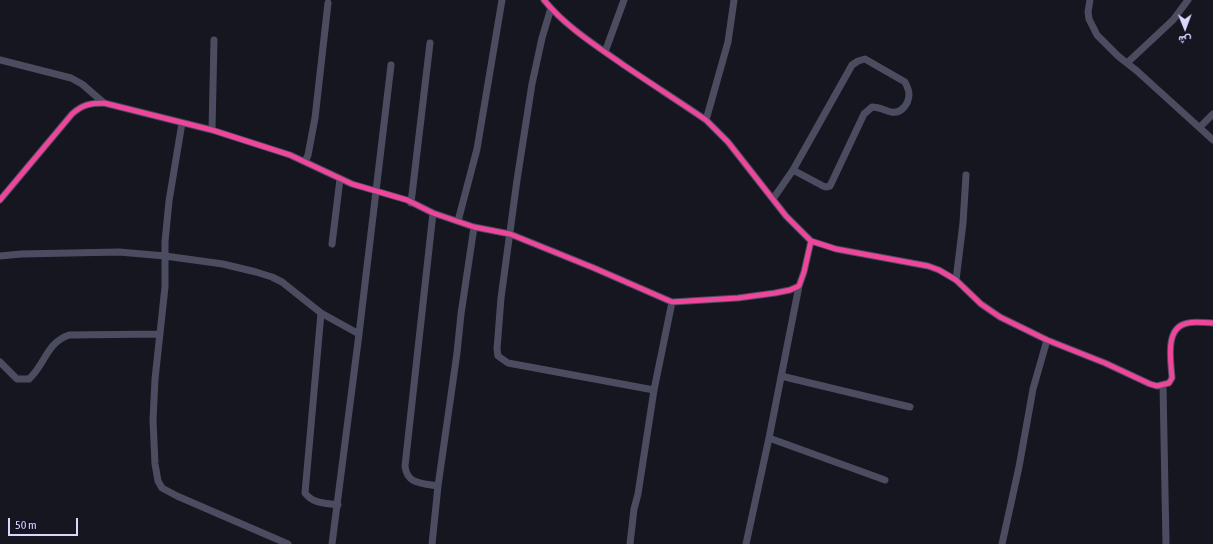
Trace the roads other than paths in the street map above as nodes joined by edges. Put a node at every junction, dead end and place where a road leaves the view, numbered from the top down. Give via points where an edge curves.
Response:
1 (502, 0) edge
2 (544, 0) edge
3 (624, 0) edge
4 (734, 0) edge
5 (1090, 0) edge
6 (1188, 0) edge
7 (328, 3) dead end
8 (551, 8) junction
9 (214, 40) dead end
10 (430, 43) dead end
11 (605, 52) junction
12 (0, 60) edge
13 (1127, 64) junction
14 (391, 65) dead end
15 (104, 103) junction
16 (1213, 114) edge
17 (706, 120) junction
18 (182, 123) junction
19 (1200, 128) junction
20 (212, 130) junction
21 (1213, 140) edge
22 (305, 162) junction
23 (793, 170) junction
24 (966, 175) dead end
25 (340, 179) junction
26 (376, 191) junction
27 (773, 199) junction
28 (0, 200) edge
29 (411, 202) junction
30 (433, 213) junction
31 (458, 221) junction
32 (474, 227) junction
33 (510, 234) junction
34 (811, 241) junction
35 (332, 244) dead end
36 (0, 256) edge
37 (165, 256) junction
38 (956, 280) junction
39 (799, 286) junction
40 (672, 302) junction
41 (321, 313) junction
42 (1213, 323) edge
43 (160, 334) junction
44 (360, 334) junction
45 (1047, 340) junction
46 (0, 362) edge
47 (781, 376) junction
48 (1163, 385) junction
49 (654, 390) junction
50 (910, 407) dead end
51 (770, 438) junction
52 (885, 480) dead end
53 (438, 486) junction
54 (338, 505) junction
55 (288, 544) edge
56 (332, 544) edge
57 (432, 544) edge
58 (630, 544) edge
59 (746, 544) edge
60 (1002, 544) edge
61 (1166, 544) edge

1 - 31 street via 477,149
2 - 8 street
3 - 11 street
4 - 17 street via 728,42
5 - 13 street via 1088,12 1092,27
6 - 13 street via 1173,20
7 - 22 street via 314,125
8 - 11 street
8 - 33 street via 532,84
9 - 20 street
10 - 29 street
11 - 17 street
12 - 15 street via 71,78
13 - 19 street
14 - 26 street
15 - 18 street
15 - 28 street via 91,102 72,114
16 - 19 street
17 - 27 street via 728,142
18 - 20 street
18 - 37 street via 169,201
19 - 21 street
20 - 22 street
22 - 25 street
23 - 23 street via 852,66 858,61 865,59 905,82 909,95 907,105 892,113 872,107 864,114 830,186 822,186
23 - 27 street
24 - 38 street via 964,223
25 - 26 street
25 - 35 street
26 - 29 street
26 - 44 street
27 - 34 street
29 - 30 street
30 - 31 street
30 - 53 street via 405,466 407,476 412,481
31 - 32 street
32 - 33 street
32 - 53 street
33 - 40 street
33 - 49 street via 501,298 498,356 508,363
34 - 38 street via 836,249 928,266
34 - 39 street
36 - 37 street via 119,252
37 - 41 street via 223,264 272,277
37 - 43 street
38 - 45 street via 1000,317
39 - 40 street via 790,290 738,298
39 - 47 street
40 - 49 street
41 - 44 street
41 - 54 street via 304,493 314,501
42 - 48 street via 1189,322 1182,324 1174,332 1171,341 1172,378 1169,383
43 - 46 street via 74,335 61,338 28,379 17,378
43 - 55 street via 153,420 157,477 162,488
44 - 54 street
45 - 48 street via 1150,384
45 - 60 street via 1033,389
47 - 50 street
47 - 51 street
48 - 61 street
49 - 58 street
51 - 52 street
51 - 59 street
53 - 57 street
54 - 56 street

